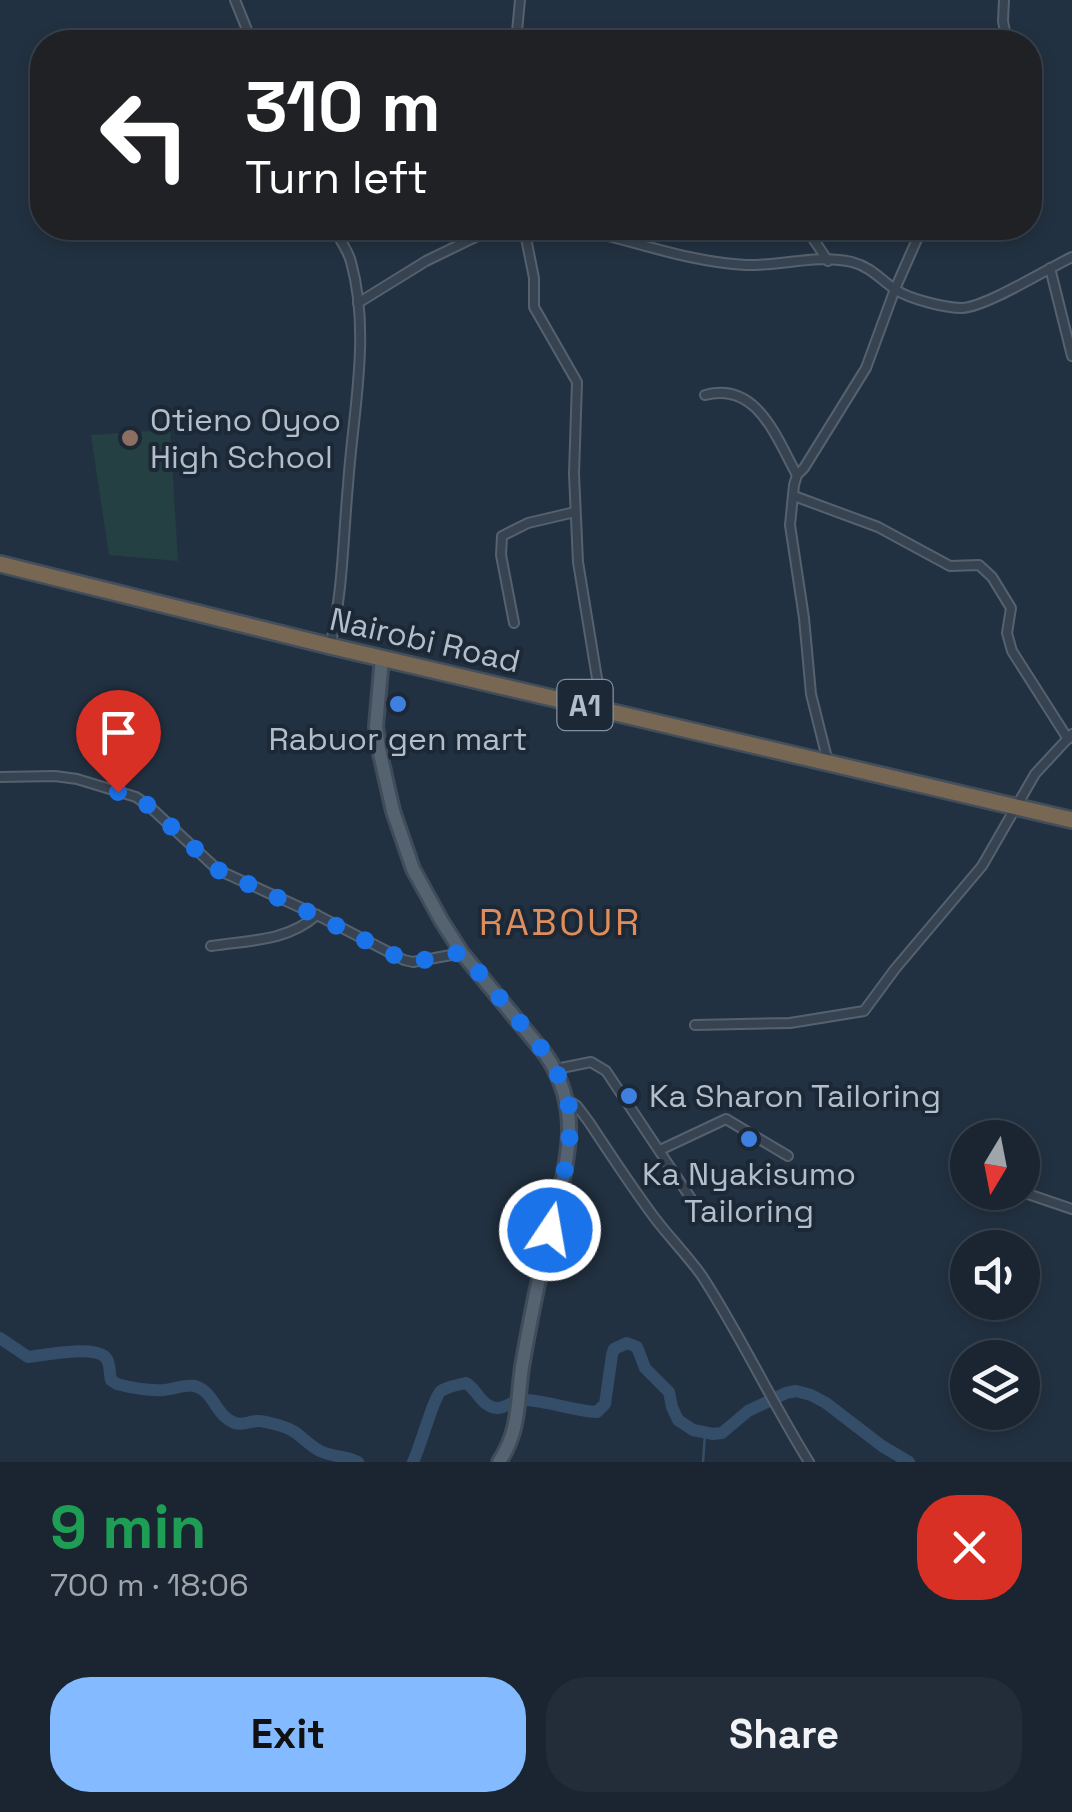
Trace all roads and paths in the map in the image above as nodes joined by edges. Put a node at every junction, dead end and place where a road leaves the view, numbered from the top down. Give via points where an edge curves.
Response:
1 (235, 0) edge
2 (520, 0) edge
3 (1004, 0) edge
4 (247, 30) edge
5 (517, 30) edge
6 (1005, 30) edge
7 (340, 240) edge
8 (470, 240) edge
9 (526, 240) edge
10 (624, 240) edge
11 (814, 240) edge
12 (917, 240) edge
13 (1072, 257) edge
14 (828, 261) junction
15 (1050, 268) junction
16 (895, 288) junction
17 (358, 303) junction
18 (1072, 356) edge
19 (704, 395) dead end
20 (797, 475) junction
21 (794, 496) junction
22 (575, 512) junction
23 (0, 564) edge
24 (514, 623) dead end
25 (330, 646) junction
26 (382, 658) junction
27 (602, 710) junction
28 (1070, 737) edge
29 (829, 764) junction
30 (0, 777) edge
31 (1017, 806) junction
32 (1072, 820) edge
33 (317, 916) junction
34 (211, 946) dead end
35 (462, 952) junction
36 (695, 1025) dead end
37 (556, 1069) junction
38 (568, 1100) junction
39 (660, 1150) junction
40 (788, 1156) dead end
41 (1040, 1198) edge
42 (1072, 1209) edge
43 (700, 1212) dead end
44 (499, 1462) edge
45 (808, 1462) edge

1 - 4 street
2 - 5 street
3 - 6 street
7 - 17 street
8 - 17 street
9 - 22 street via 534,306 576,382
10 - 14 street via 709,261
11 - 14 street
12 - 16 street
13 - 15 street
14 - 16 street via 868,267
15 - 16 street via 964,308
15 - 18 street
16 - 20 street via 866,368
17 - 25 street via 361,352
19 - 20 street via 740,394 761,413
20 - 21 street
21 - 28 street via 878,527 950,566 979,566 992,577 1011,608 1012,651
21 - 29 street via 790,525 811,694
22 - 24 street via 502,536
22 - 27 street
23 - 25 highway, Nairobi Road / A1
25 - 26 highway, Nairobi Road / A1
26 - 27 highway, Nairobi Road / A1
26 - 35 main road via 376,726 393,811 412,869
27 - 29 highway, Nairobi Road / A1
28 - 31 street via 1035,774
29 - 31 highway, Nairobi Road / A1
30 - 33 street via 55,776 136,797 218,870
31 - 32 highway, Nairobi Road / A1
31 - 36 street via 982,866 864,1011 790,1023
33 - 34 street via 268,940
33 - 35 street via 414,962
35 - 37 main road
37 - 38 main road
37 - 39 street via 591,1062 606,1071
38 - 44 main road via 569,1136 519,1408
38 - 45 street via 704,1280
39 - 40 street via 726,1119
39 - 43 street
41 - 42 street

